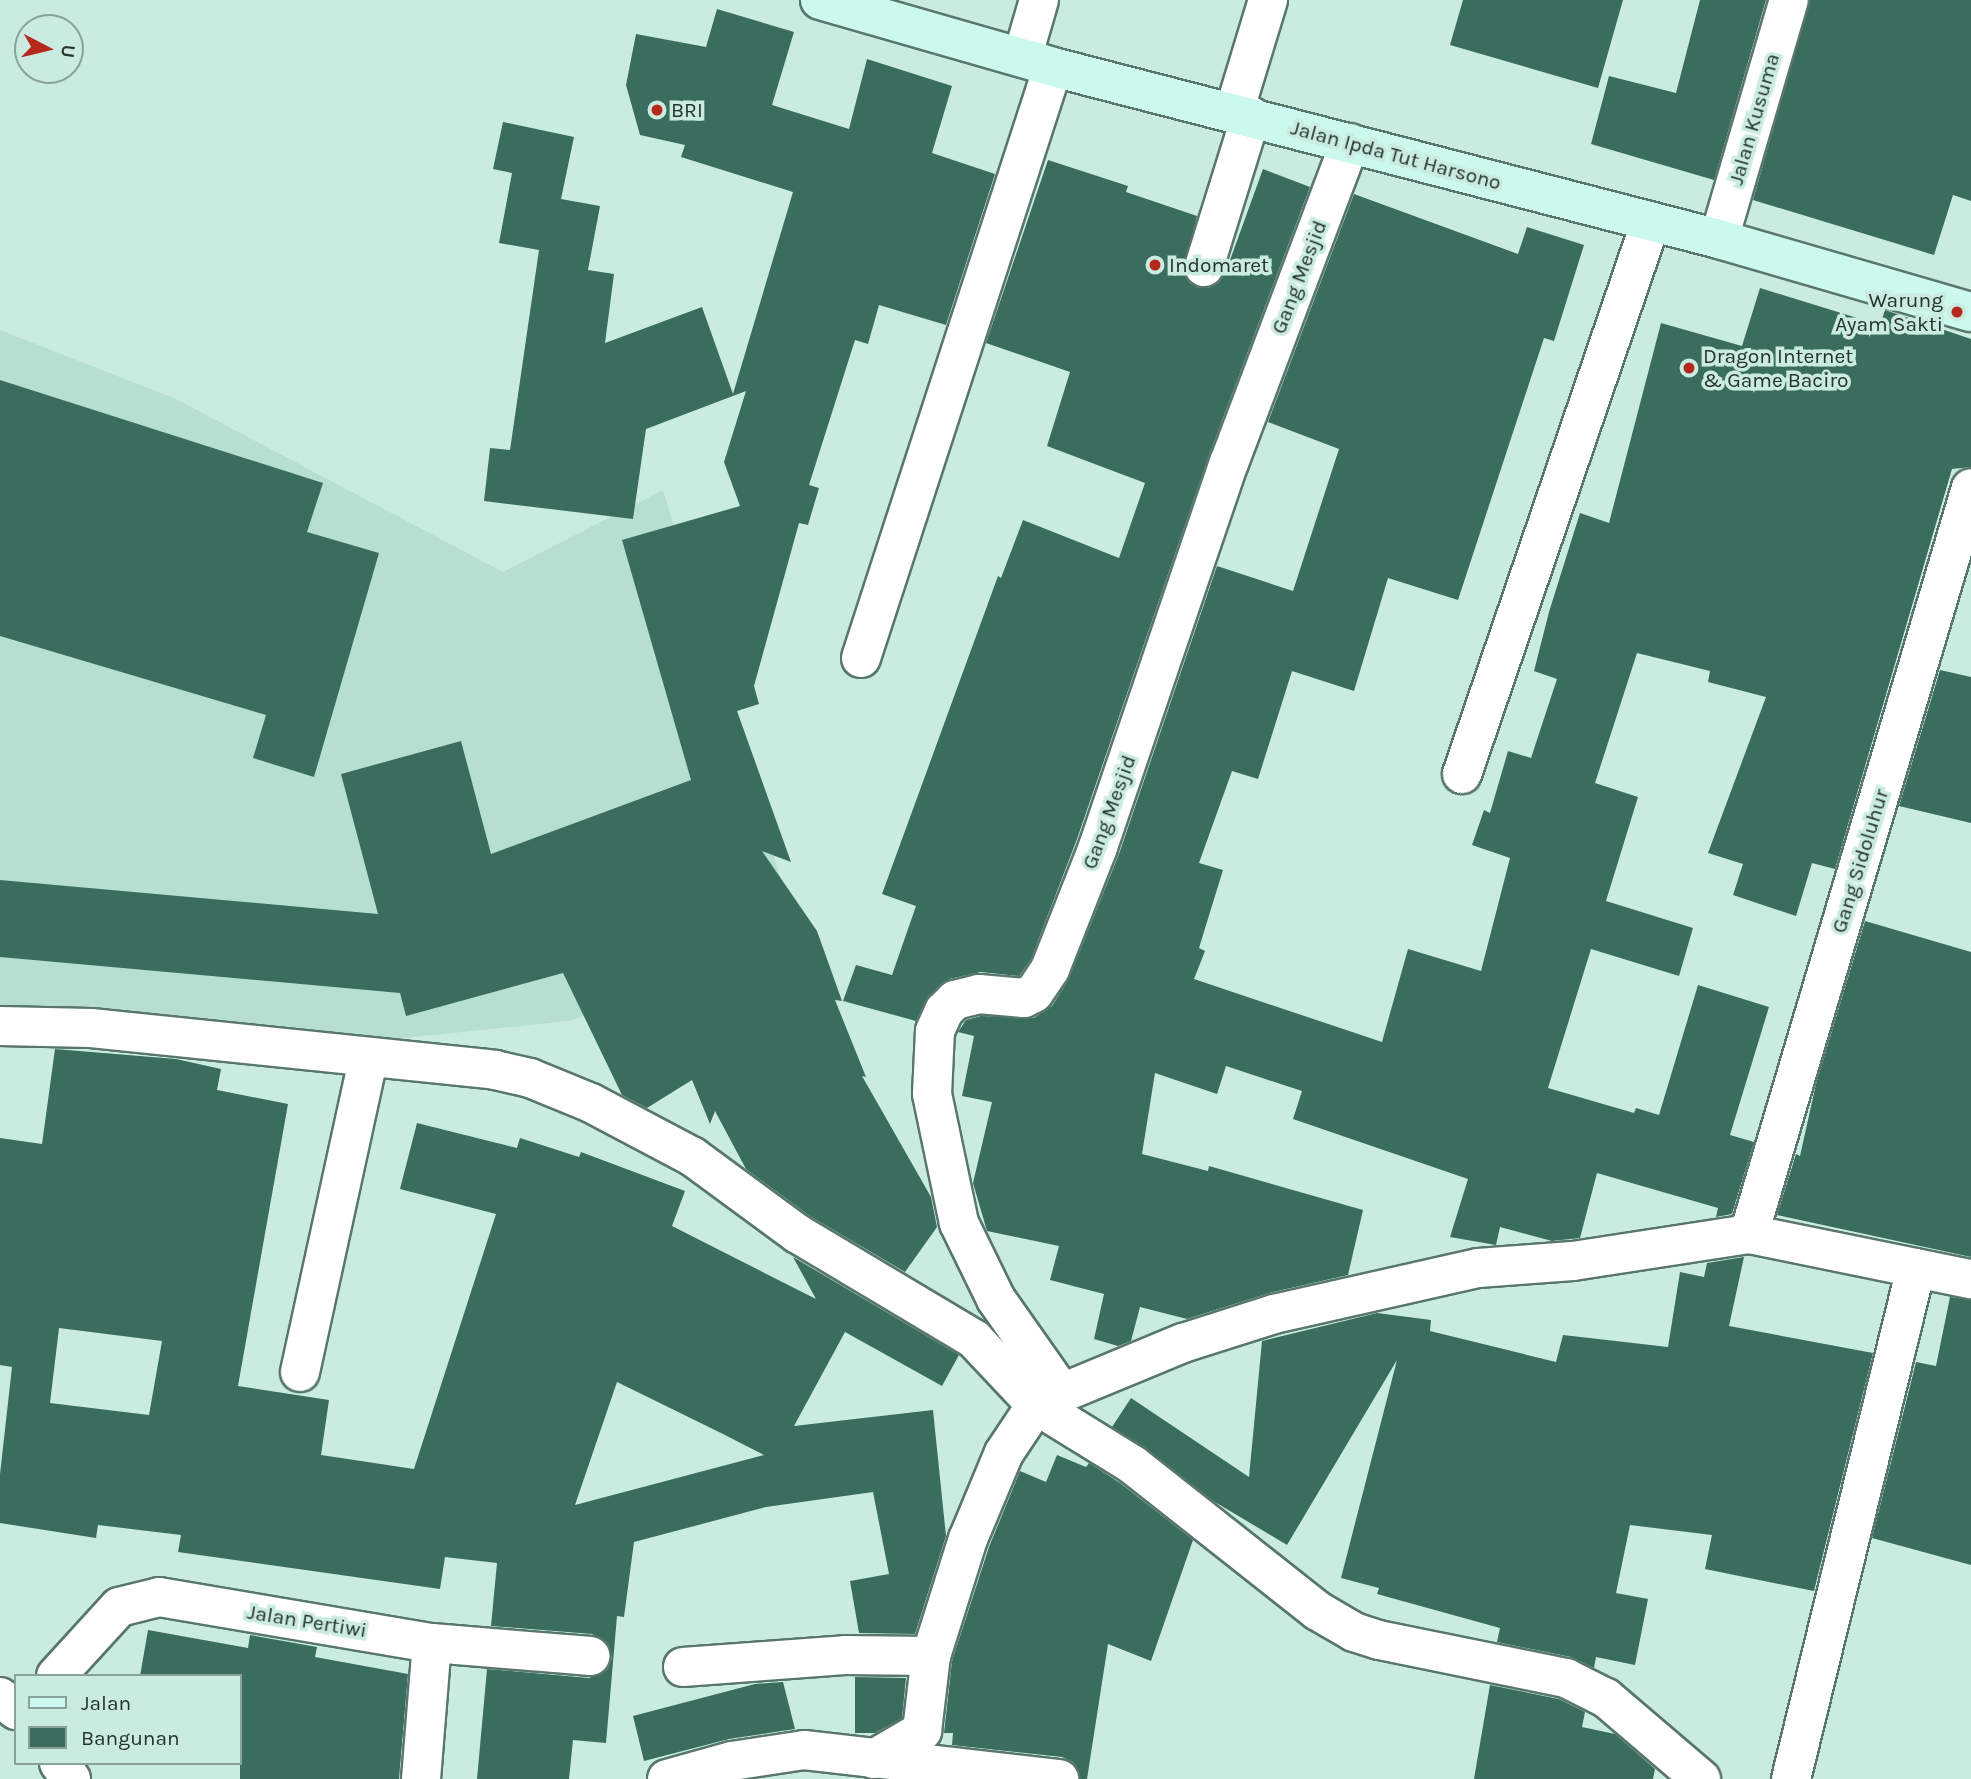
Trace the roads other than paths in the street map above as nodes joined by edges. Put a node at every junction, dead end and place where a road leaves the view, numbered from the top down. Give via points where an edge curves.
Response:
1 (820, 0) edge
2 (1039, 0) edge
3 (1268, 0) edge
4 (1789, 0) edge
5 (1038, 61) junction
6 (1243, 114) junction
7 (1350, 143) junction
8 (1651, 221) junction
9 (1719, 239) junction
10 (1204, 267) dead end
11 (1971, 312) edge
12 (1971, 488) edge
13 (861, 659) dead end
14 (1462, 774) dead end
15 (0, 1026) edge
16 (368, 1059) junction
17 (1749, 1234) junction
18 (1916, 1268) junction
19 (1971, 1279) edge
20 (300, 1372) dead end
21 (1049, 1399) junction
22 (432, 1643) junction
23 (590, 1656) dead end
24 (931, 1656) junction
25 (683, 1667) dead end
26 (57, 1674) edge
27 (0, 1697) edge
28 (14, 1708) edge
29 (874, 1769) edge
30 (421, 1779) edge
31 (667, 1779) edge
32 (1059, 1779) edge
33 (1701, 1779) edge
34 (1791, 1779) edge

1 - 5 main road, Jalan Ipda Tut Harsono
2 - 5 street
3 - 6 street
4 - 9 street, Jalan Kusuma
5 - 6 main road, Jalan Ipda Tut Harsono
5 - 13 street
6 - 7 main road, Jalan Ipda Tut Harsono
6 - 10 street
7 - 8 main road, Jalan Ipda Tut Harsono
7 - 21 street, Gang Mesjid via 1229,463 1098,847 1050,969 1034,993 1024,998 979,994 955,1000 935,1031 932,1094 959,1223
8 - 9 main road, Jalan Ipda Tut Harsono
8 - 14 street
9 - 11 main road, Jalan Ipda Tut Harsono
12 - 17 street, Gang Sidoluhur
15 - 16 street via 215,1039
16 - 20 street
16 - 21 street via 495,1070 530,1078 591,1103 693,1157 798,1234 974,1339
17 - 18 street
17 - 21 street via 1573,1261 1478,1268 1357,1293 1183,1343
18 - 19 street
18 - 34 street
21 - 24 street via 999,1465 968,1539
21 - 33 street via 1284,1588 1354,1632 1566,1678 1606,1698
22 - 23 street, Jalan Pertiwi
22 - 26 street, Jalan Pertiwi via 146,1598 119,1607
22 - 30 street
24 - 25 street via 845,1656
24 - 29 street via 922,1731
27 - 28 street
29 - 31 street via 804,1750 732,1761
29 - 32 street

